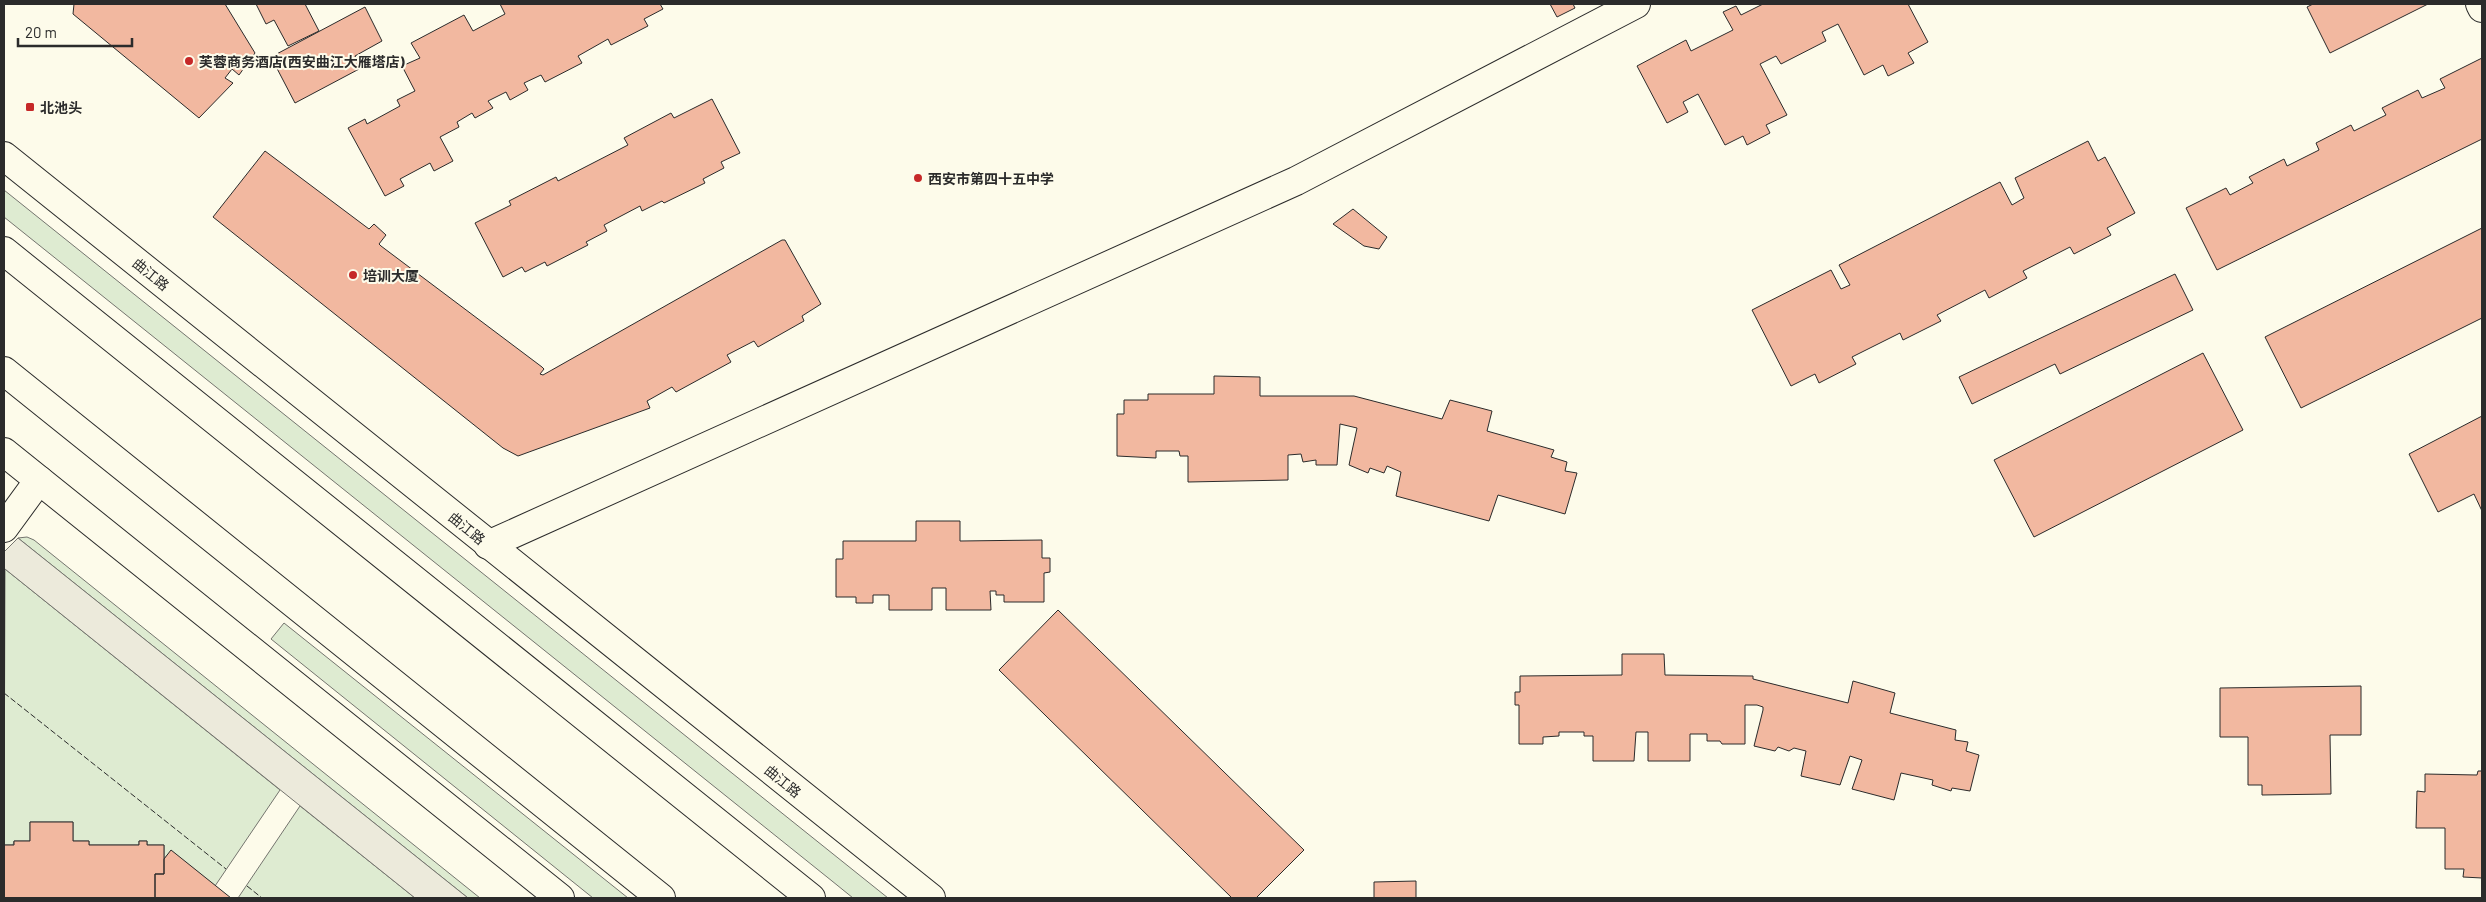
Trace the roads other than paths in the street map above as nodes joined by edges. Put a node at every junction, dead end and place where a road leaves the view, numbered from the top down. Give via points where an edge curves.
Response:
1 (1636, 4) edge
2 (2480, 4) edge
3 (2482, 8) edge
4 (4, 156) edge
5 (4, 251) edge
6 (12, 377) edge
7 (4, 452) edge
8 (39, 480) junction
9 (4, 528) edge
10 (488, 545) junction
11 (560, 898) edge
12 (661, 898) edge
13 (811, 898) edge
14 (931, 898) edge

1 - 10 main road via 1296,181
2 - 3 main road
4 - 10 main road, 曲江路
5 - 13 main road
6 - 12 main road
7 - 8 main road
8 - 9 main road
8 - 11 main road
10 - 14 main road, 曲江路

